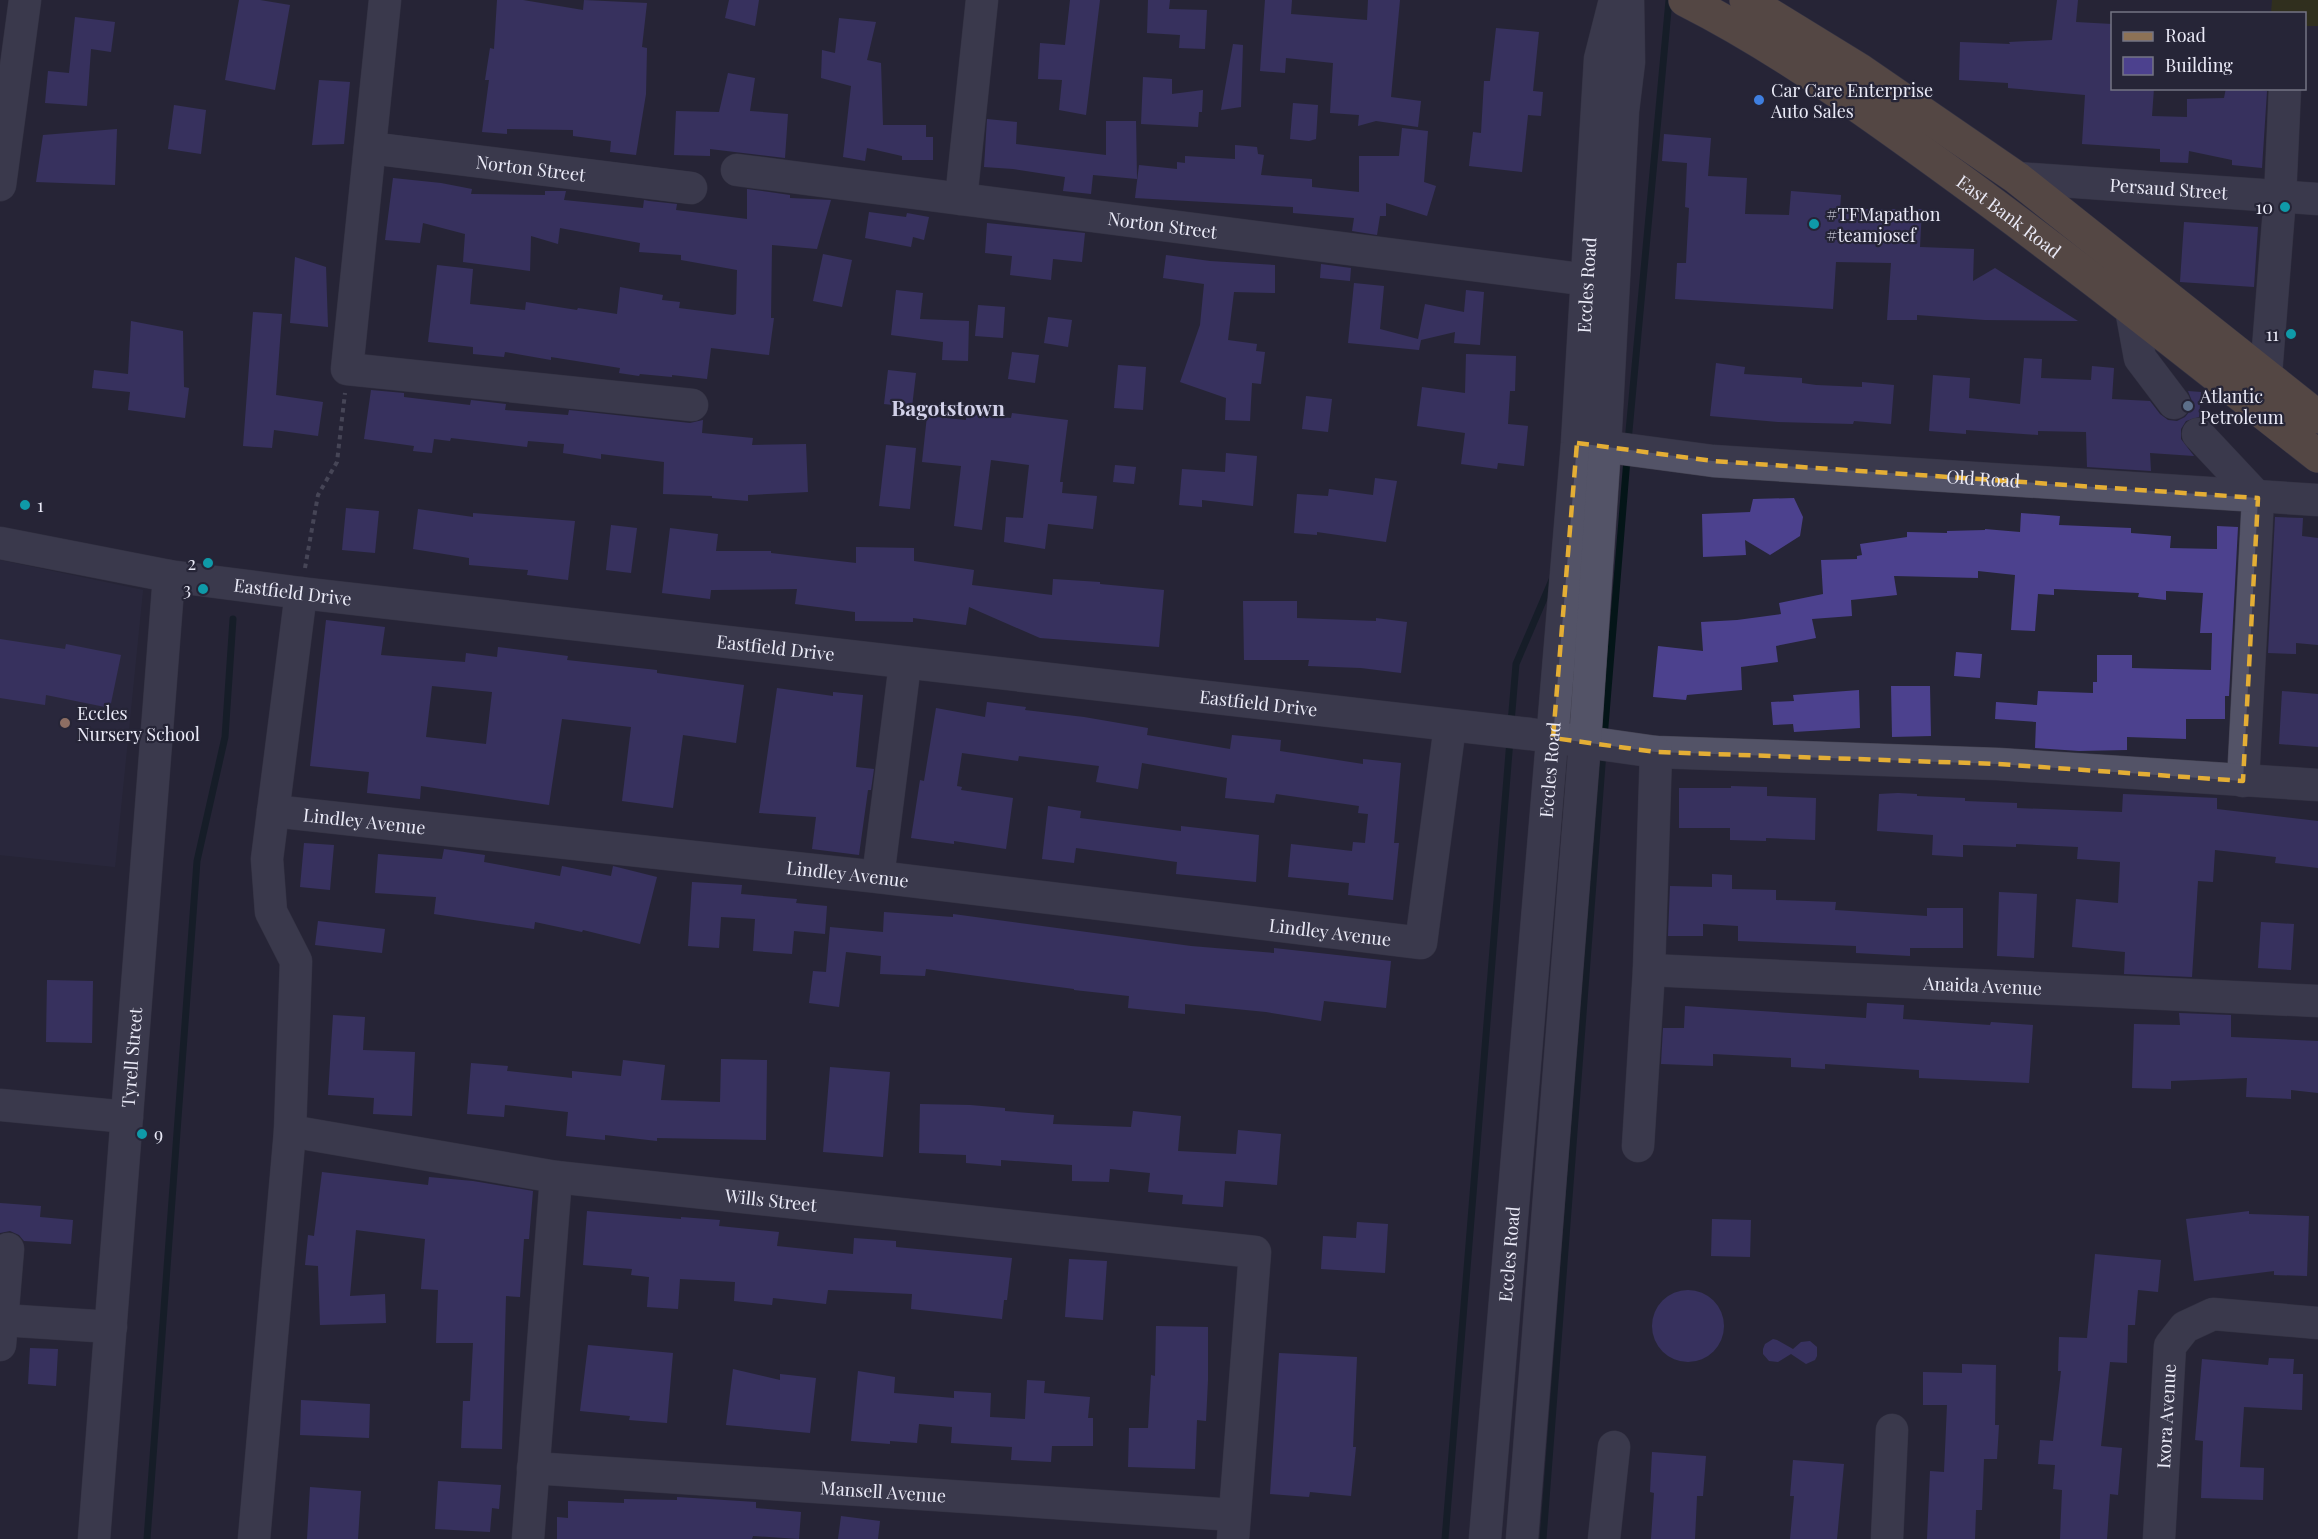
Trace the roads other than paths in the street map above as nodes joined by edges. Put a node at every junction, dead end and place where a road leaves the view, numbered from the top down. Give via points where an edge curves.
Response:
1 (25, 0) edge
2 (385, 0) edge
3 (982, 0) edge
4 (1615, 0) edge
5 (1628, 0) edge
6 (1684, 0) edge
7 (1746, 0) edge
8 (2285, 90) edge
9 (370, 148) junction
10 (737, 170) dead end
11 (2017, 178) junction
12 (0, 186) edge
13 (691, 188) dead end
14 (2280, 197) junction
15 (961, 199) junction
16 (2318, 199) edge
17 (1588, 280) junction
18 (2132, 309) junction
19 (2266, 374) junction
20 (2174, 402) dead end
21 (692, 405) dead end
22 (2318, 417) edge
23 (2198, 434) dead end
24 (1600, 446) junction
25 (2318, 456) edge
26 (2258, 498) junction
27 (2318, 500) edge
28 (0, 543) edge
29 (169, 576) junction
30 (301, 593) junction
31 (905, 664) junction
32 (1450, 726) junction
33 (1541, 736) junction
34 (1591, 743) junction
35 (1645, 751) junction
36 (2243, 781) junction
37 (2318, 785) edge
38 (273, 811) junction
39 (878, 877) junction
40 (1649, 970) junction
41 (2318, 1001) edge
42 (0, 1105) edge
43 (127, 1117) junction
44 (290, 1131) junction
45 (1638, 1146) dead end
46 (556, 1177) junction
47 (8, 1249) dead end
48 (2318, 1323) edge
49 (111, 1327) junction
50 (1, 1333) edge
51 (1892, 1430) dead end
52 (1614, 1447) dead end
53 (533, 1468) junction
54 (1234, 1527) edge
55 (94, 1539) edge
56 (254, 1539) edge
57 (528, 1539) edge
58 (1485, 1539) edge
59 (1522, 1539) edge
60 (1604, 1539) edge
61 (1887, 1539) edge
62 (2159, 1539) edge

1 - 12 street
2 - 9 street
3 - 15 street
4 - 17 street, Eccles Road via 1600,58
5 - 24 street, Eccles Road via 1629,62
6 - 18 main road, East Bank Road via 1847,97
7 - 11 main road, East Bank Road via 1860,70
8 - 14 street
9 - 13 street, Norton Street
9 - 21 street via 347,369
10 - 15 street, Norton Street
11 - 14 street, Persaud Street
11 - 19 main road, East Bank Road
14 - 16 street, Persaud Street
14 - 19 street
15 - 17 street, Norton Street
17 - 24 street, Eccles Road
18 - 20 street via 2140,358
18 - 25 main road, East Bank Road
19 - 22 main road, East Bank Road
23 - 26 street
24 - 26 street, Old Road via 1725,462
24 - 33 street, Eccles Road
24 - 34 street, Eccles Road
26 - 27 street, Old Road
26 - 36 street
28 - 29 street, Eastfield Drive
29 - 30 street, Eastfield Drive
29 - 43 street, Tyrell Street
30 - 31 street, Eastfield Drive
30 - 38 street
31 - 32 street, Eastfield Drive
31 - 39 street
32 - 33 street, Eastfield Drive
32 - 39 street, Lindley Avenue via 1421,943
33 - 34 street, Eastfield Drive
33 - 58 street, Eccles Road
34 - 35 street, Eastfield Drive
34 - 59 street, Eccles Road
35 - 36 street, Eastfield Drive via 1998,764
35 - 40 street
36 - 37 street, Eastfield Drive
38 - 39 street, Lindley Avenue
38 - 44 street via 267,859 271,912 296,961
40 - 41 street, Anaida Avenue
40 - 45 street
42 - 43 street
43 - 49 street, Tyrell Street
44 - 46 street, Wills Street
44 - 56 street
46 - 53 street
46 - 54 street, Wills Street via 1255,1252
47 - 50 street
48 - 62 street, Ixora Avenue via 2213,1314 2185,1328 2170,1346
49 - 50 street
49 - 55 street, Tyrell Street
51 - 61 street
52 - 60 street
53 - 54 street, Mansell Avenue
53 - 57 street

